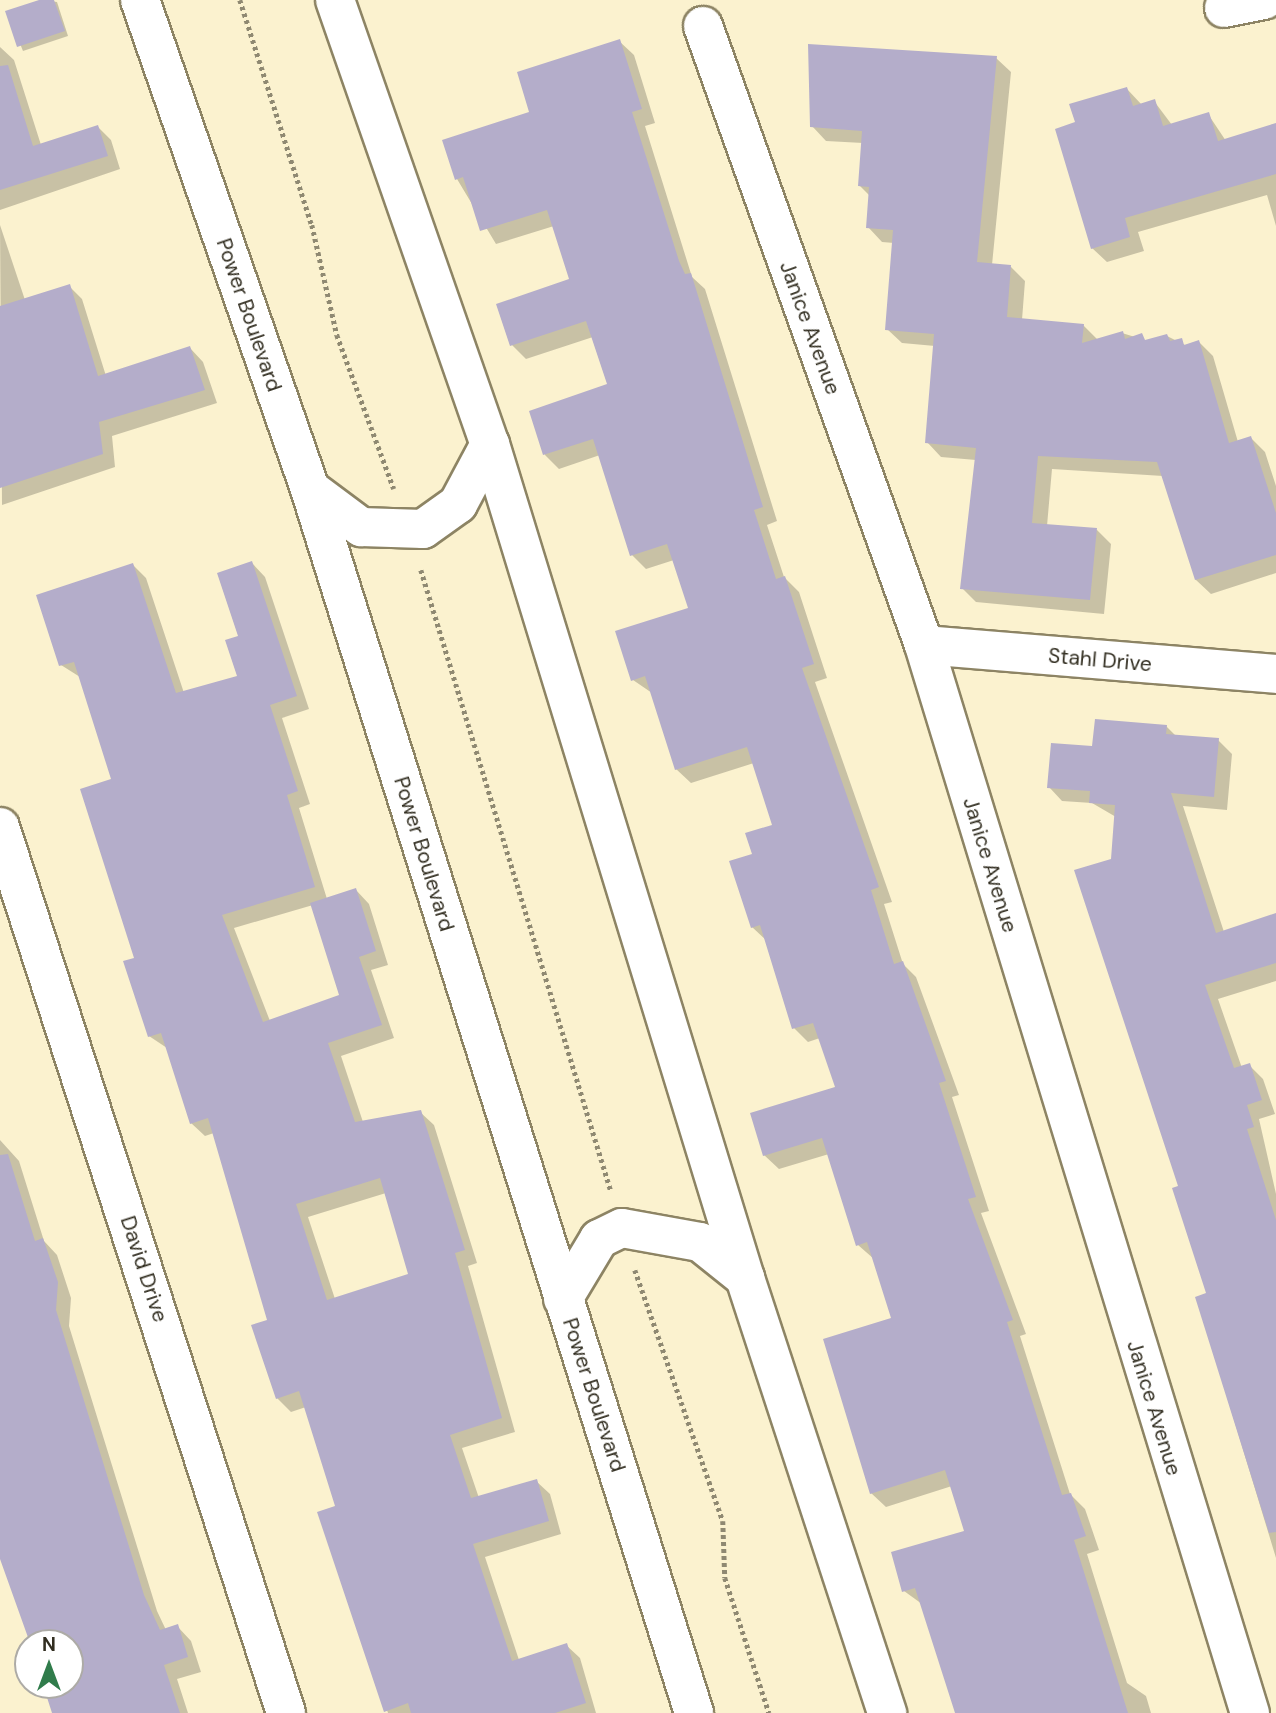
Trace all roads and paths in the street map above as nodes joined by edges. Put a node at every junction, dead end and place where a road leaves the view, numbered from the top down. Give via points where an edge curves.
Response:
1 (140, 0) edge
2 (240, 0) edge
3 (335, 0) edge
4 (1264, 0) edge
5 (1224, 8) dead end
6 (703, 26) dead end
7 (490, 444) junction
8 (310, 489) junction
9 (408, 532) junction
10 (924, 645) junction
11 (1276, 674) edge
12 (0, 827) edge
13 (622, 1228) junction
14 (745, 1278) junction
15 (563, 1299) junction
16 (286, 1713) edge
17 (694, 1713) edge
18 (769, 1713) edge
19 (887, 1713) edge
20 (1250, 1713) edge

1 - 8 street, Power Boulevard
2 - 9 path via 312,225 337,335
3 - 7 street
4 - 5 street
6 - 10 street, Janice Avenue
7 - 9 street via 458,503
7 - 14 street
8 - 9 street via 361,527
8 - 15 street, Power Boulevard
9 - 13 path
10 - 11 street, Stahl Drive
10 - 20 street, Janice Avenue
12 - 16 street, David Drive
13 - 14 street via 650,1228 700,1242
13 - 15 street via 599,1239
13 - 18 path via 723,1521 725,1578
14 - 19 street
15 - 17 street, Power Boulevard

